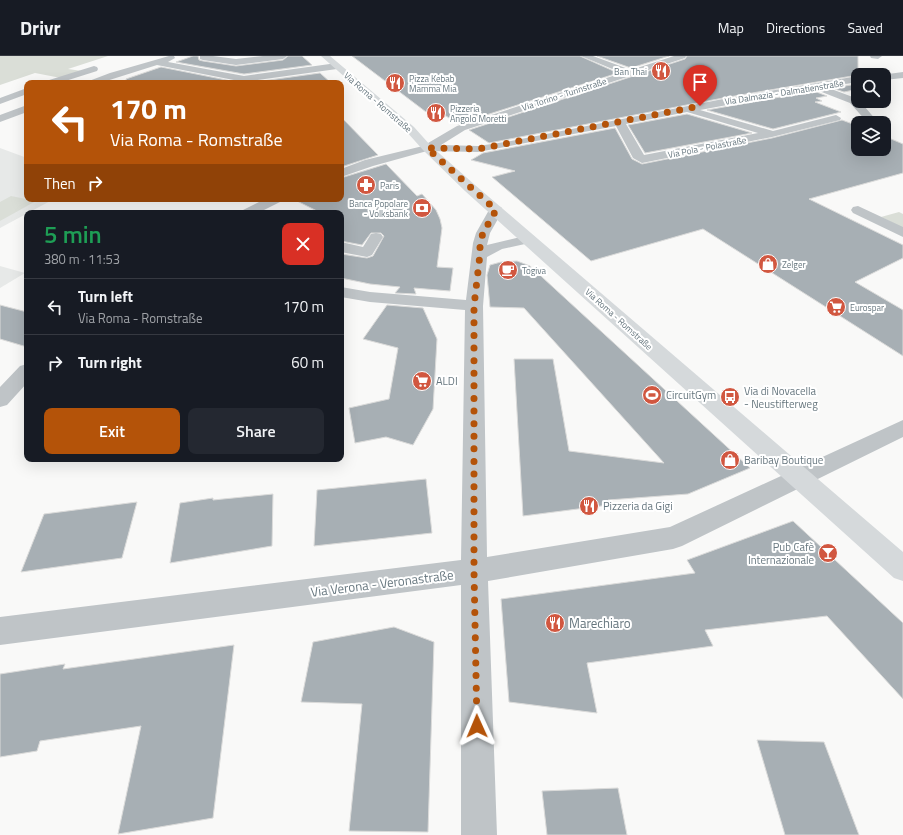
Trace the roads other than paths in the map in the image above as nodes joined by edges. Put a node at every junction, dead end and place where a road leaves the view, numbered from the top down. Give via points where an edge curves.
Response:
1 (176, 56) edge
2 (200, 56) edge
3 (283, 56) edge
4 (325, 56) edge
5 (585, 56) edge
6 (682, 56) edge
7 (874, 56) edge
8 (878, 56) edge
9 (650, 58) dead end
10 (156, 62) junction
11 (663, 62) junction
12 (337, 66) junction
13 (94, 69) dead end
14 (631, 73) junction
15 (903, 75) edge
16 (891, 76) edge
17 (59, 80) edge
18 (100, 80) edge
19 (851, 81) edge
20 (816, 86) junction
21 (24, 92) edge
22 (0, 101) edge
23 (688, 108) junction
24 (24, 109) edge
25 (868, 116) edge
26 (836, 118) dead end
27 (0, 119) edge
28 (619, 122) junction
29 (772, 134) junction
30 (427, 148) junction
31 (344, 172) edge
32 (269, 202) edge
33 (254, 210) edge
34 (496, 210) junction
35 (858, 210) dead end
36 (903, 233) edge
37 (376, 237) dead end
38 (529, 239) junction
39 (344, 248) edge
40 (480, 254) junction
41 (344, 293) edge
42 (474, 306) junction
43 (15, 375) edge
44 (0, 400) edge
45 (903, 428) edge
46 (798, 478) junction
47 (903, 569) edge
48 (474, 571) junction
49 (0, 631) edge
50 (479, 835) edge

1 - 10 street
2 - 3 street via 236,62
4 - 12 main road, Via Roma - Romstraße
5 - 14 street
6 - 11 street, Via Torino - Turinstraße
7 - 8 street
9 - 11 street
10 - 12 street, Via Roma - Romstraße via 244,79
10 - 18 street
11 - 14 street, Via Torino - Turinstraße
12 - 30 main road, Via Roma - Romstraße via 410,129
13 - 17 street
14 - 30 street, Via Torino - Turinstraße via 461,128
15 - 16 street
19 - 20 street, Via Dalmazia - Dalmatienstraße
20 - 23 street, Via Dalmazia - Dalmatienstraße
20 - 25 street via 854,101
21 - 22 street
23 - 28 street, Via Dalmazia - Dalmatienstraße
23 - 29 street, Via Pola - Polastraße
24 - 27 street
26 - 29 street, Via Pola - Polastraße
28 - 29 street, Via Pola - Polastraße via 637,155 642,159
28 - 30 street, Via Dalmazia - Dalmatienstraße via 478,149
30 - 31 street
30 - 34 main road, Via Roma - Romstraße
32 - 33 street
34 - 38 main road, Via Roma - Romstraße
34 - 40 street via 483,233
35 - 36 street
37 - 39 street via 367,252
38 - 40 street via 497,246
38 - 46 main road, Via Roma - Romstraße
40 - 42 street
41 - 42 street
42 - 48 street
43 - 44 street
45 - 46 street, Via Verona - Veronastraße
46 - 47 main road, Via Roma - Romstraße
46 - 48 street, Via Verona - Veronastraße via 673,538
48 - 49 street, Via Verona - Veronastraße
48 - 50 street

